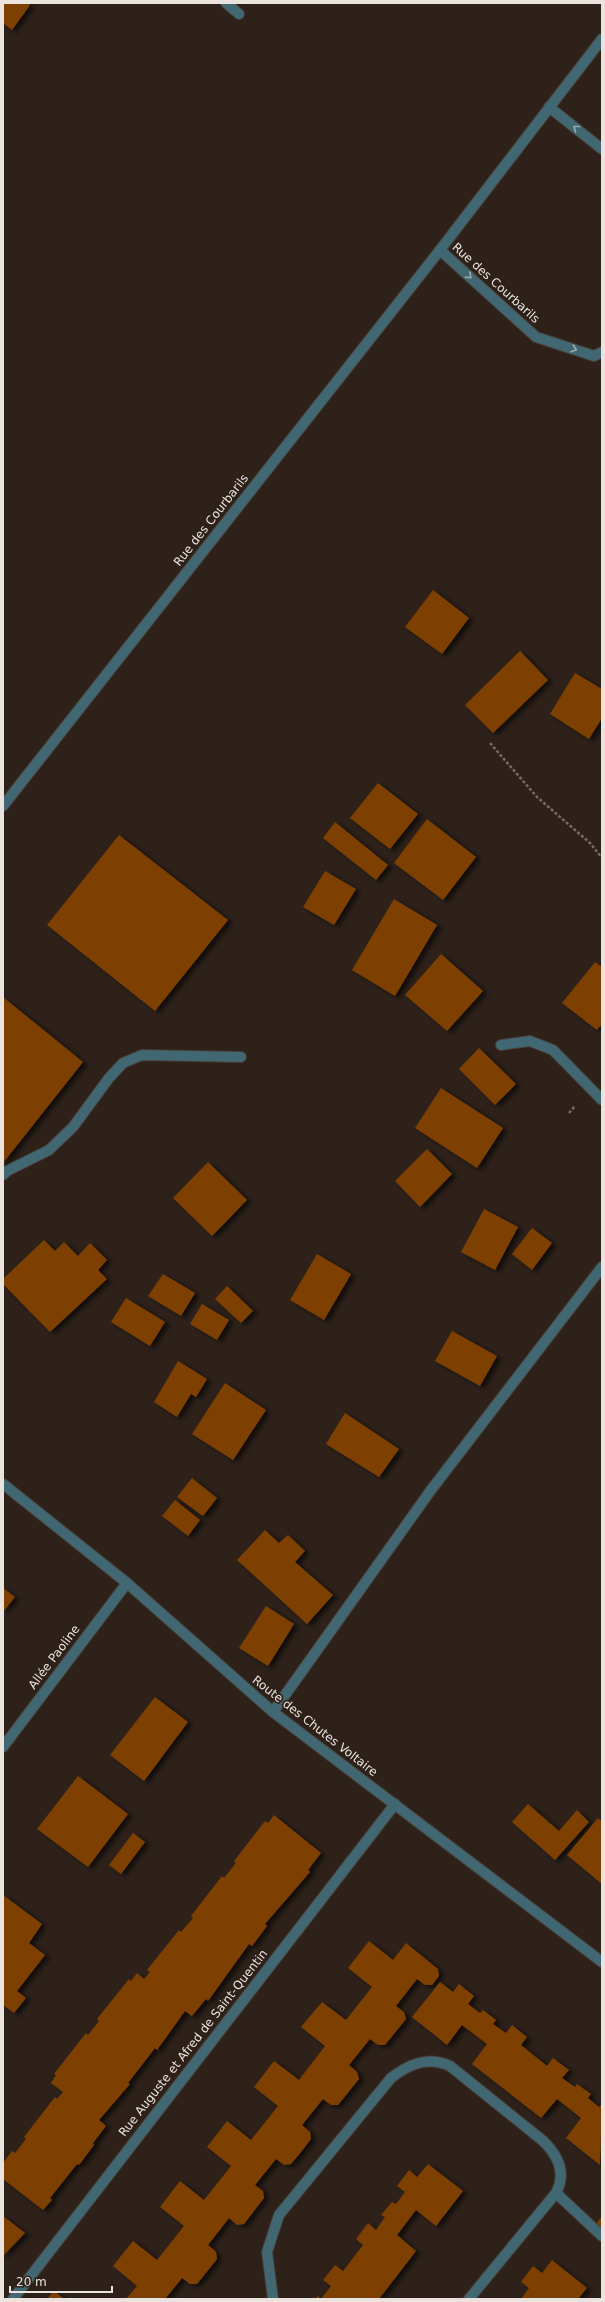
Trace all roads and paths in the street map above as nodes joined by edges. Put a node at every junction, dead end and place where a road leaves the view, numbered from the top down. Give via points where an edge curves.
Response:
1 (226, 3) edge
2 (239, 14) dead end
3 (602, 39) edge
4 (549, 107) junction
5 (602, 149) edge
6 (440, 250) junction
7 (602, 352) edge
8 (490, 743) dead end
9 (3, 806) edge
10 (602, 858) edge
11 (501, 1045) dead end
12 (241, 1057) dead end
13 (602, 1100) edge
14 (3, 1175) edge
15 (602, 1267) edge
16 (3, 1484) edge
17 (127, 1583) junction
18 (273, 1712) junction
19 (3, 1747) edge
20 (395, 1804) junction
21 (602, 1962) edge
22 (556, 2193) junction
23 (602, 2236) edge
24 (13, 2299) edge
25 (274, 2299) edge
26 (469, 2299) edge

1 - 2 street
3 - 4 street, Rue des Courbarils
5 -> 4 street
4 - 6 street, Rue des Courbarils
6 -> 7 street, Rue des Courbarils via 536,336 594,356
6 - 9 street, Rue des Courbarils
8 - 10 path via 537,797 590,842
11 - 13 street via 530,1041 553,1050
12 - 14 street via 142,1056 123,1063 73,1127 49,1150
15 - 18 street via 431,1490
16 - 17 street, Route des Chutes Voltaire
17 - 18 street, Route des Chutes Voltaire
17 - 19 street, Allée Paoline
18 - 20 street, Route des Chutes Voltaire
20 - 21 street, Route des Chutes Voltaire
20 - 24 street, Rue Auguste et Afred de Saint-Quentin
22 - 23 street
22 - 25 street via 561,2180 560,2164 552,2149 450,2066 439,2061 419,2062 391,2078 279,2215 267,2252
22 - 26 street

